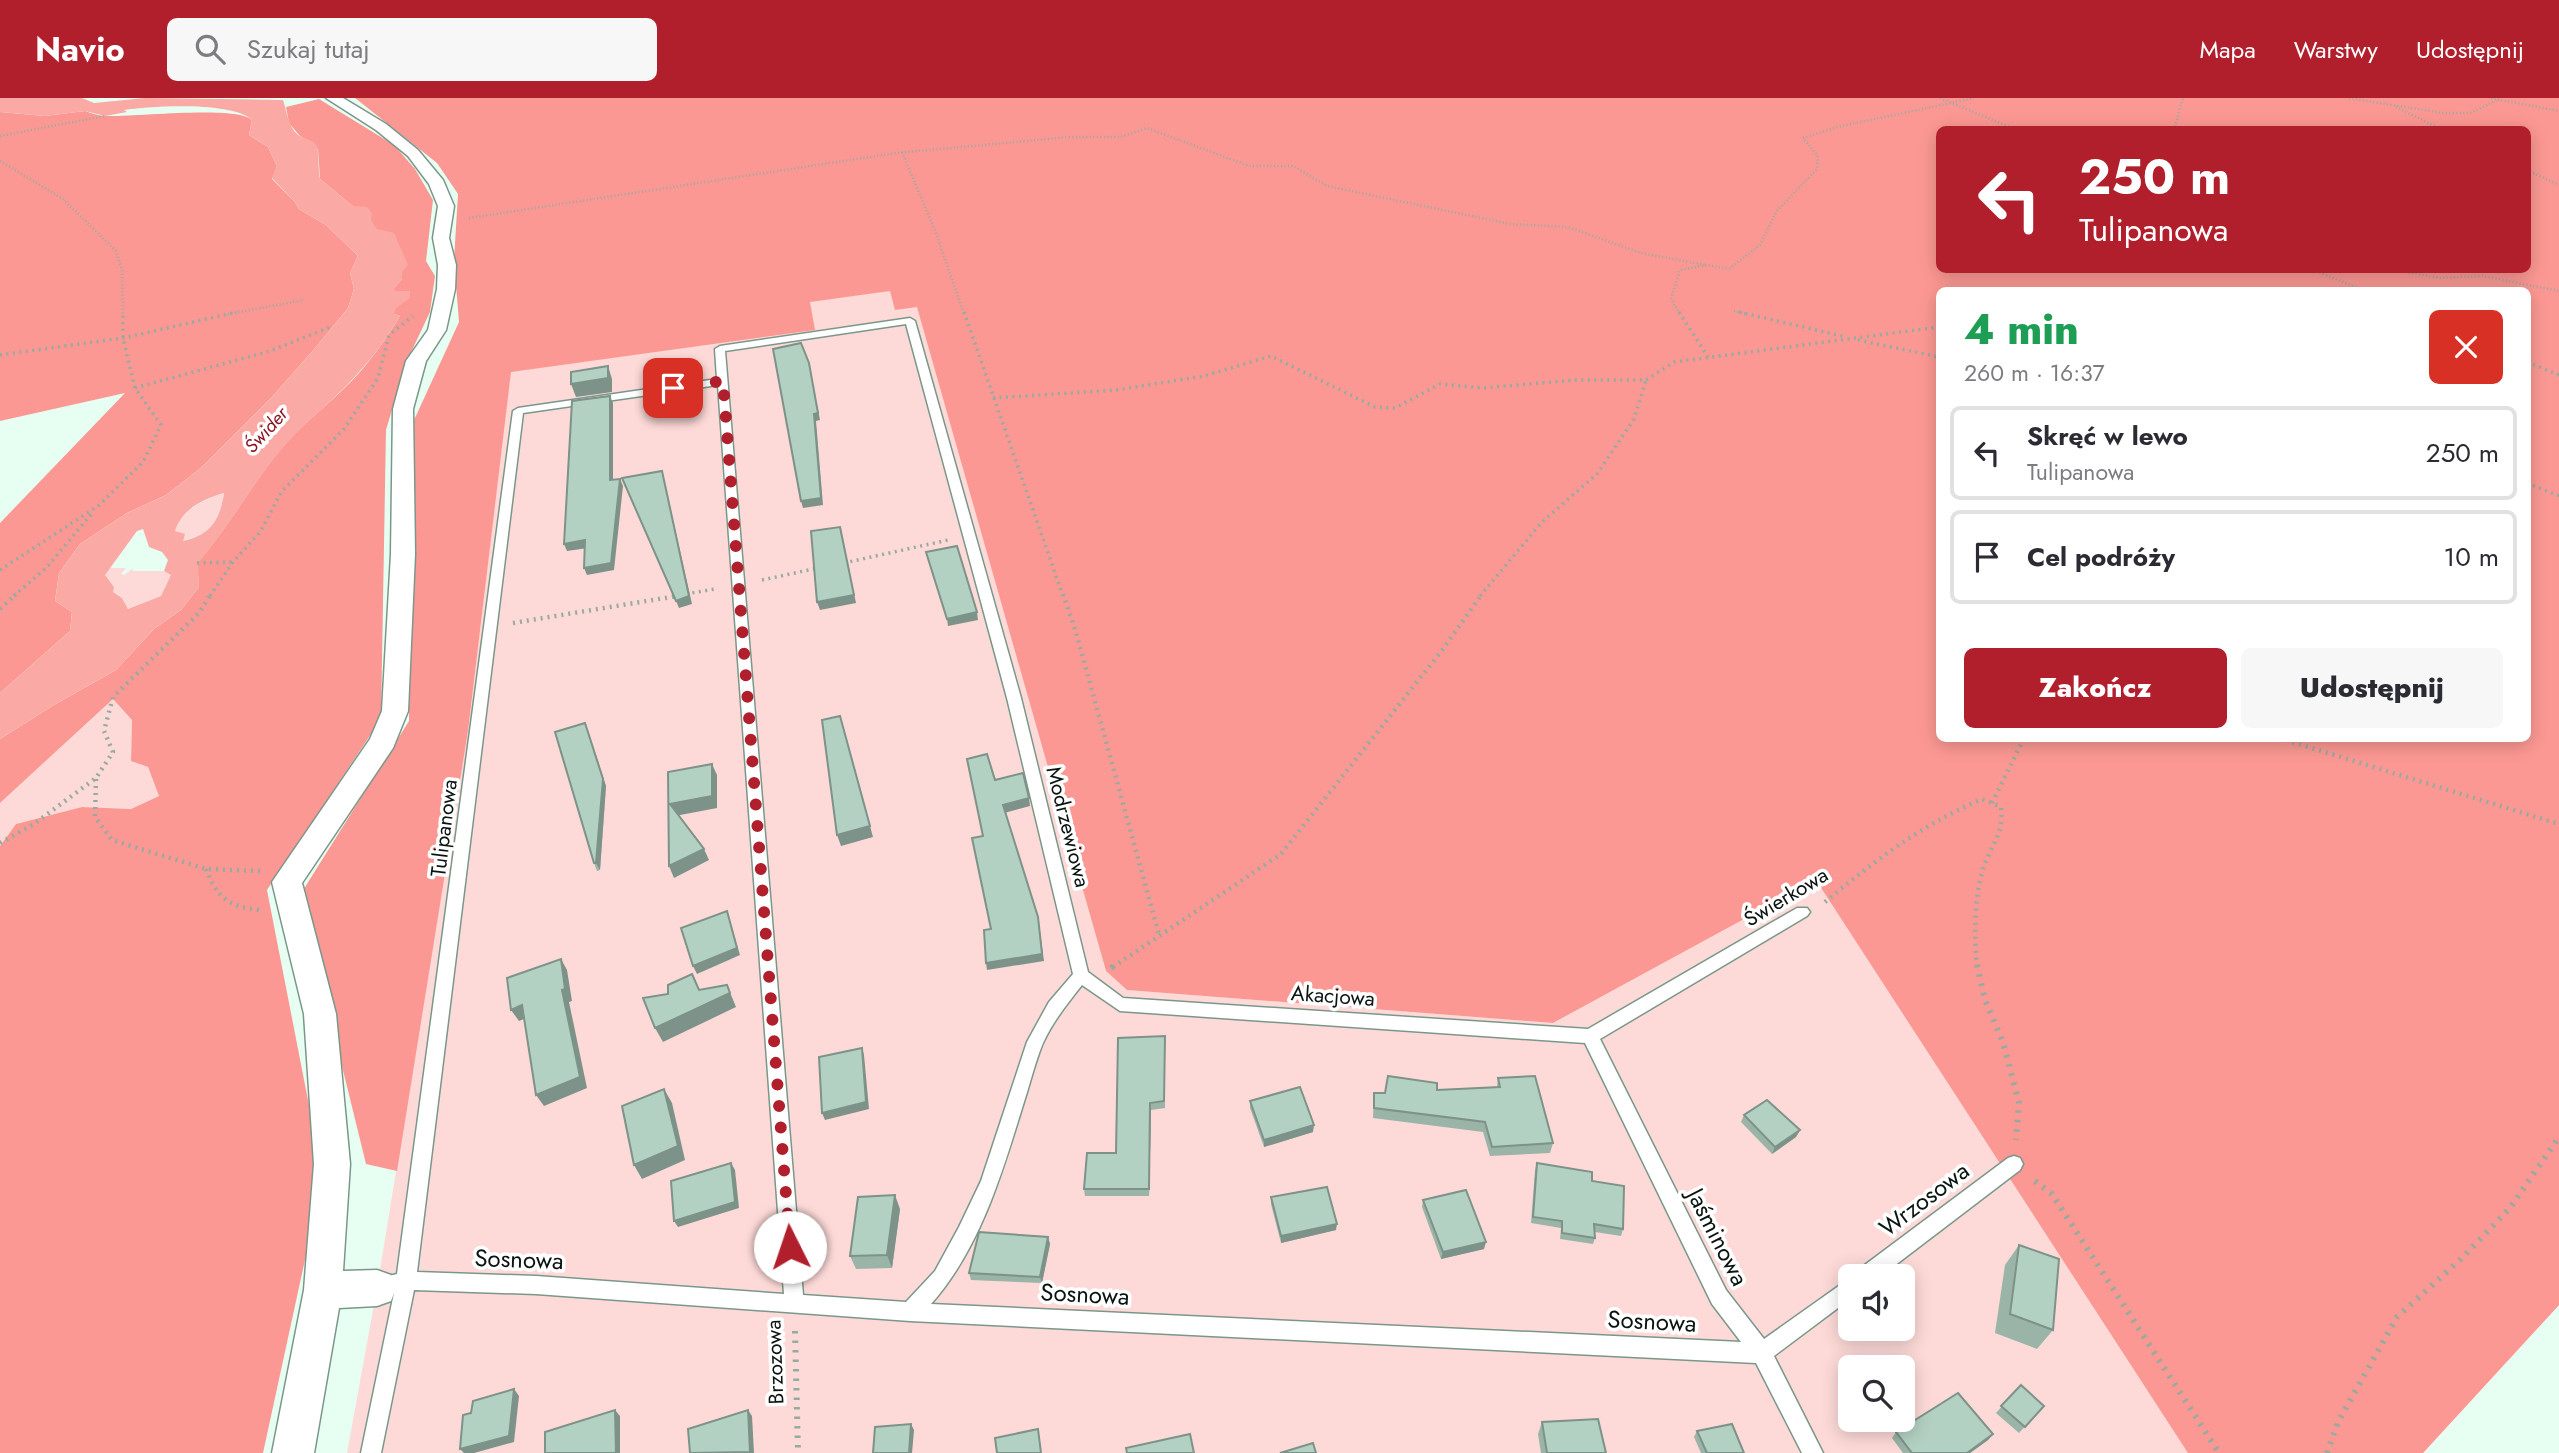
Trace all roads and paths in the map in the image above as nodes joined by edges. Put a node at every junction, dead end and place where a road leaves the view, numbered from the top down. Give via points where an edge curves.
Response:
1 (333, 98) edge
2 (1940, 98) edge
3 (1974, 98) edge
4 (2183, 98) edge
5 (2349, 98) edge
6 (2377, 98) edge
7 (2491, 98) edge
8 (2499, 99) edge
9 (1950, 103) junction
10 (2390, 104) junction
11 (2559, 111) edge
12 (105, 116) dead end
13 (2007, 126) edge
14 (2175, 126) edge
15 (2435, 126) edge
16 (0, 136) edge
17 (902, 152) junction
18 (0, 161) edge
19 (2531, 172) edge
20 (2559, 185) edge
21 (444, 221) junction
22 (1706, 265) junction
23 (2320, 273) edge
24 (2412, 273) edge
25 (2356, 287) edge
26 (446, 289) junction
27 (2559, 291) edge
28 (304, 300) dead end
29 (1734, 311) dead end
30 (332, 326) dead end
31 (1936, 327) edge
32 (123, 338) junction
33 (1851, 338) junction
34 (720, 348) joint
35 (0, 355) edge
36 (1936, 356) edge
37 (1708, 357) junction
38 (2531, 364) edge
39 (2559, 375) edge
40 (1646, 380) junction
41 (723, 381) junction
42 (135, 388) junction
43 (993, 398) junction
44 (2531, 485) edge
45 (2559, 496) edge
46 (98, 506) junction
47 (233, 562) junction
48 (197, 563) dead end
49 (0, 570) edge
50 (0, 609) edge
51 (2022, 742) edge
52 (2293, 742) edge
53 (96, 778) junction
54 (1992, 803) junction
55 (2559, 824) edge
56 (0, 842) edge
57 (206, 869) junction
58 (292, 874) junction
59 (293, 908) junction
60 (1802, 912) joint
61 (1159, 935) junction
62 (1085, 978) junction
63 (1590, 1036) junction
64 (2559, 1137) edge
65 (2014, 1164) junction
66 (1881, 1264) edge
67 (392, 1284) junction
68 (323, 1290) junction
69 (1838, 1296) edge
70 (794, 1303) junction
71 (910, 1312) junction
72 (1762, 1353) junction
73 (293, 1453) edge
74 (372, 1453) edge
75 (798, 1453) edge
76 (1813, 1453) edge
77 (2219, 1453) edge
78 (2327, 1453) edge

1 - 21 street via 413,153 437,183 446,206
2 - 9 path
3 - 9 path
4 - 14 path
5 - 10 path
6 - 10 path
7 - 8 path
8 - 10 path via 2470,113
8 - 11 path
9 - 13 path
9 - 22 path via 1802,138 1818,156 1817,169 1776,212 1760,245 1729,269
10 - 15 path
12 - 16 path
17 - 21 path
17 - 22 path via 1069,137 1121,137 1147,128 1250,166 1293,166 1327,186 1510,224 1568,227 1641,253
17 - 43 path via 936,233
18 - 32 path via 63,199 116,251 122,270
19 - 20 path
21 - 26 street
22 - 37 path via 1681,270 1671,299
23 - 25 path
24 - 27 path via 2440,278 2483,276
26 - 47 path via 389,335 378,378 344,429 282,491 260,532
26 - 58 street via 437,330 416,361 403,409 403,554 395,711 383,741
28 - 32 path
29 - 33 path
30 - 42 path via 270,351
31 - 33 path
32 - 35 path
32 - 42 path
33 - 36 path
33 - 37 path
34 - 41 lane, Brzozowa
34 - 62 lane, Modrzewiowa via 910,321
37 - 40 path via 1674,362
38 - 39 path
40 - 43 path via 1483,388 1440,384 1395,408 1375,407 1271,356 1204,376 1116,390
40 - 61 path via 1634,419 1597,474 1542,523 1489,584 1281,854
41 - 67 lane, Tulipanowa via 518,411
41 - 70 lane, Brzozowa
42 - 46 path via 161,425 143,462
43 - 61 path via 1076,632
44 - 45 path
46 - 49 path
46 - 50 path via 47,567
47 - 48 path
47 - 53 path via 199,612 113,697 104,731 113,752
51 - 54 path
52 - 55 path
53 - 56 path via 34,824
53 - 57 path via 95,817 112,840
54 - 60 path, Świerkowa via 1982,799 1960,808 1902,842 1820,906
54 - 65 path via 2001,807 2003,826 1983,869 1974,934 1979,980 2003,1042 2019,1103
57 - 58 path
57 - 59 path via 216,895 237,909
58 - 59 street via 287,882
59 - 68 street via 320,1014 332,1164
60 - 63 lane, Świerkowa
61 - 62 path
62 - 63 lane, Akacjowa via 1120,1004
62 - 71 lane via 1055,1007 1035,1042 990,1181 966,1233 942,1277
63 - 72 lane, Jaśminowa via 1719,1297
64 - 78 path via 2510,1208 2397,1317 2338,1422
65 - 66 lane, Wrzosowa
65 - 77 path via 2052,1194
67 - 68 street
67 - 70 lane, Sosnowa via 536,1285
67 - 74 lane, Tulipanowa
68 - 73 street
69 - 72 lane
70 - 71 lane, Sosnowa
70 - 75 path, Brzozowa
71 - 72 lane, Sosnowa
72 - 76 lane, Jaśminowa

